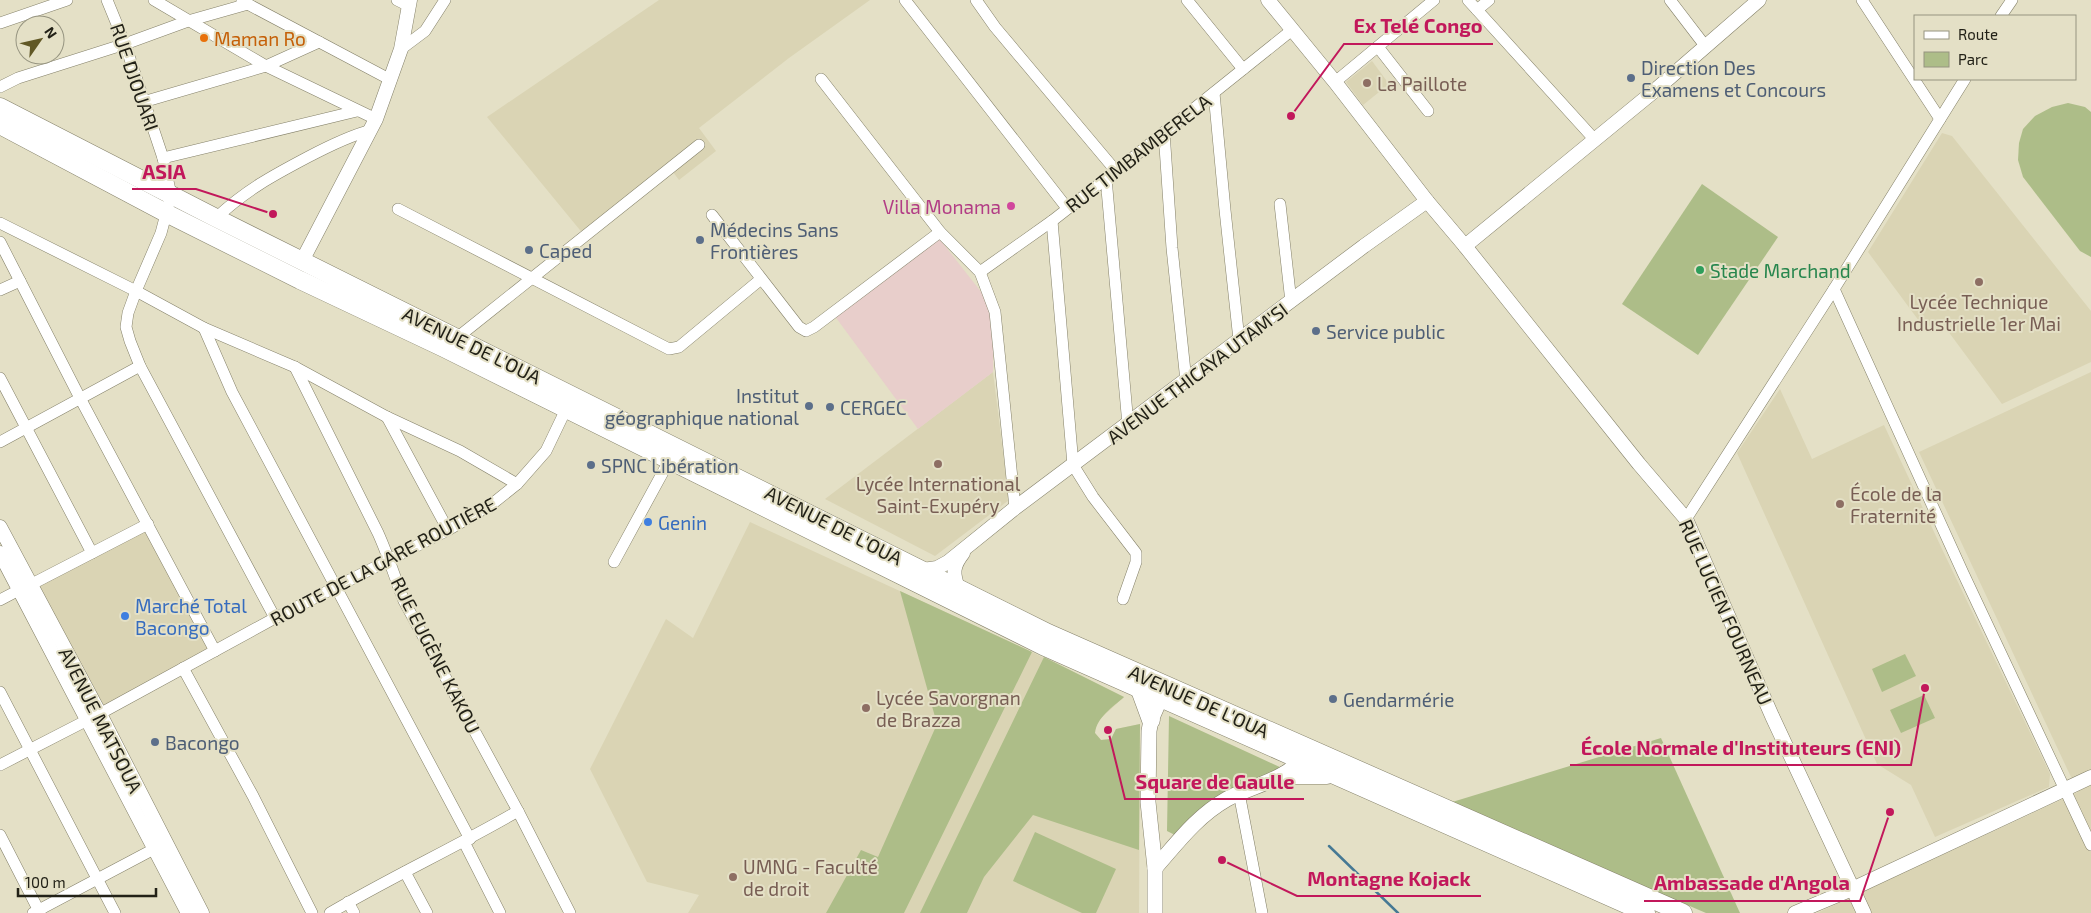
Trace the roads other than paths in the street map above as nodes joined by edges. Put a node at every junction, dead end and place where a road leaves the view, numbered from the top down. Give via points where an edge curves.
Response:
1 (67, 0) edge
2 (107, 0) edge
3 (154, 0) edge
4 (445, 0) edge
5 (905, 0) edge
6 (976, 0) edge
7 (1187, 0) edge
8 (1434, 0) edge
9 (1468, 0) edge
10 (1489, 0) edge
11 (1670, 0) edge
12 (1759, 0) edge
13 (1862, 0) edge
14 (2012, 0) edge
15 (405, 2) edge
16 (251, 3) edge
17 (1274, 3) edge
18 (1477, 10) junction
19 (2002, 15) edge
20 (188, 21) junction
21 (0, 23) edge
22 (1292, 30) junction
23 (319, 42) junction
24 (125, 44) junction
25 (1378, 47) junction
26 (1706, 47) junction
27 (401, 49) junction
28 (266, 66) junction
29 (1243, 69) junction
30 (821, 79) dead end
31 (1914, 79) edge
32 (391, 80) junction
33 (1914, 80) edge
34 (1964, 80) edge
35 (1336, 82) junction
36 (0, 87) edge
37 (1214, 92) junction
38 (143, 102) junction
39 (0, 107) edge
40 (357, 111) junction
41 (1428, 111) dead end
42 (1940, 119) junction
43 (374, 124) junction
44 (0, 125) edge
45 (1164, 132) junction
46 (1594, 140) junction
47 (699, 145) dead end
48 (164, 158) junction
49 (1116, 171) junction
50 (1106, 178) junction
51 (172, 195) junction
52 (1427, 201) junction
53 (1280, 204) dead end
54 (1067, 208) junction
55 (398, 209) dead end
56 (168, 214) junction
57 (712, 215) dead end
58 (216, 218) junction
59 (1052, 221) junction
60 (0, 223) edge
61 (940, 232) junction
62 (0, 242) edge
63 (1465, 246) junction
64 (302, 261) junction
65 (980, 272) junction
66 (533, 278) junction
67 (760, 279) junction
68 (20, 281) junction
69 (1834, 289) junction
70 (0, 290) edge
71 (136, 291) junction
72 (1291, 302) junction
73 (204, 328) junction
74 (1239, 340) junction
75 (451, 343) junction
76 (140, 366) junction
77 (295, 367) junction
78 (0, 378) edge
79 (1186, 380) junction
80 (80, 398) junction
81 (570, 402) junction
82 (387, 417) junction
83 (1128, 425) junction
84 (26, 427) junction
85 (0, 442) edge
86 (669, 461) junction
87 (1073, 465) junction
88 (517, 484) junction
89 (1015, 508) junction
90 (1686, 519) junction
91 (148, 524) junction
92 (0, 527) edge
93 (448, 530) junction
94 (2, 546) edge
95 (968, 546) junction
96 (92, 553) junction
97 (390, 558) junction
98 (614, 562) dead end
99 (919, 577) junction
100 (336, 586) junction
101 (25, 588) junction
102 (955, 595) junction
103 (1123, 599) dead end
104 (0, 600) edge
105 (275, 618) junction
106 (215, 651) junction
107 (183, 668) junction
108 (1140, 690) junction
109 (0, 692) edge
110 (1163, 692) junction
111 (94, 717) junction
112 (1150, 720) junction
113 (29, 749) junction
114 (1305, 754) junction
115 (0, 765) edge
116 (1285, 775) junction
117 (1335, 775) junction
118 (2091, 777) edge
119 (2064, 790) junction
120 (1239, 793) junction
121 (518, 811) junction
122 (0, 835) edge
123 (467, 841) junction
124 (2091, 845) edge
125 (154, 849) junction
126 (1155, 868) junction
127 (405, 872) junction
128 (97, 878) junction
129 (1852, 889) junction
130 (348, 902) junction
131 (37, 912) edge
132 (115, 913) edge
133 (188, 913) edge
134 (202, 913) edge
135 (312, 913) edge
136 (330, 913) edge
137 (354, 913) edge
138 (428, 913) edge
139 (500, 913) edge
140 (570, 913) edge
141 (1155, 913) edge
142 (1262, 913) edge
143 (1646, 913) edge
144 (1682, 913) edge
145 (1795, 913) edge
146 (1864, 913) edge

1 - 21 street
2 - 24 street, RUE DJOUARI
3 - 20 street
4 - 27 street via 425,31
5 - 54 street
6 - 49 street
7 - 29 street
8 - 25 street
9 - 18 street
10 - 18 street
11 - 26 street
12 - 26 street
13 - 31 street
14 - 19 street
15 - 27 street
16 - 20 street
16 - 23 street
17 - 22 street, RUE LUCIEN FOURNEAU
18 - 46 street
20 - 24 street
20 - 28 street
22 - 29 street, RUE TIMBAMBERELA
22 - 35 street, RUE LUCIEN FOURNEAU
23 - 28 street
23 - 32 street
24 - 36 street via 18,78
24 - 38 street, RUE DJOUARI
25 - 35 street
25 - 41 street
26 - 46 street
27 - 32 street
28 - 38 street
28 - 40 street
29 - 37 street, RUE TIMBAMBERELA
30 - 61 street
32 - 43 street
33 - 42 street
34 - 42 street
35 - 52 street, RUE LUCIEN FOURNEAU
37 - 45 street, RUE TIMBAMBERELA
37 - 74 street
38 - 48 street, RUE DJOUARI
39 - 51 main road, AVENUE DE L'OUA
40 - 43 street
40 - 48 street
42 - 69 street
43 - 58 street via 261,182
43 - 64 street
44 - 56 main road, AVENUE DE L'OUA
45 - 49 street, RUE TIMBAMBERELA
45 - 79 street
46 - 63 street
47 - 66 street
48 - 51 street, RUE DJOUARI
49 - 50 street, RUE TIMBAMBERELA
50 - 54 street, RUE TIMBAMBERELA
50 - 83 street
51 - 56 street, RUE DJOUARI
51 - 58 main road, AVENUE DE L'OUA
52 - 63 street, RUE LUCIEN FOURNEAU
52 - 72 street, AVENUE THICAYA UTAM'SI
53 - 72 street
54 - 59 street, RUE TIMBAMBERELA
55 - 66 street
56 - 71 street, RUE DJOUARI
56 - 75 main road, AVENUE DE L'OUA via 300,280
57 - 67 street
58 - 64 main road, AVENUE DE L'OUA
59 - 65 street, RUE TIMBAMBERELA
59 - 87 street
60 - 71 street
61 - 65 street
61 - 67 street via 806,331 799,327
62 - 68 street
63 - 90 street, RUE LUCIEN FOURNEAU
64 - 75 main road, AVENUE DE L'OUA
65 - 89 street via 997,322
66 - 67 street via 672,349 679,347
66 - 75 street
68 - 70 street
68 - 80 street
69 - 90 street
69 - 119 street
71 - 73 street
71 - 76 street, RUE DJOUARI via 126,327
72 - 74 street, AVENUE THICAYA UTAM'SI
73 - 77 street
73 - 100 street via 232,392
74 - 79 street, AVENUE THICAYA UTAM'SI
75 - 81 main road, AVENUE DE L'OUA
76 - 80 street
76 - 105 street, RUE DJOUARI
77 - 82 street
77 - 97 street, RUE EUGÈNE KAKOU
78 - 84 street
79 - 83 street, AVENUE THICAYA UTAM'SI
80 - 84 street
80 - 91 street
81 - 86 main road, AVENUE DE L'OUA
81 - 88 street, ROUTE DE LA GARE ROUTIÈRE via 546,451
81 - 99 main road, AVENUE DE L'OUA
82 - 88 street via 460,451
82 - 93 street
83 - 87 street, AVENUE THICAYA UTAM'SI
84 - 85 street
84 - 96 street
86 - 98 street
86 - 99 main road, AVENUE DE L'OUA
87 - 89 street, AVENUE THICAYA UTAM'SI
87 - 103 street via 1136,553
88 - 93 street, ROUTE DE LA GARE ROUTIÈRE via 492,504
89 - 95 street, AVENUE THICAYA UTAM'SI
90 - 129 street, RUE LUCIEN FOURNEAU
91 - 96 street
91 - 106 street
92 - 94 street, AVENUE MATSOUA
93 - 97 street, ROUTE DE LA GARE ROUTIÈRE
94 - 101 street, AVENUE MATSOUA
95 - 99 street, AVENUE THICAYA UTAM'SI
95 - 102 street, AVENUE THICAYA UTAM'SI via 955,563
96 - 101 street
97 - 100 street, ROUTE DE LA GARE ROUTIÈRE
97 - 121 street, RUE EUGÈNE KAKOU via 404,601
99 - 102 main road, AVENUE DE L'OUA
100 - 105 street, ROUTE DE LA GARE ROUTIÈRE
100 - 123 street
101 - 104 street
101 - 111 street, AVENUE MATSOUA
102 - 108 main road, AVENUE DE L'OUA via 1043,646
102 - 110 main road, AVENUE DE L'OUA via 1105,660
105 - 106 street, ROUTE DE LA GARE ROUTIÈRE
106 - 107 street, ROUTE DE LA GARE ROUTIÈRE
107 - 111 street, ROUTE DE LA GARE ROUTIÈRE
107 - 135 street
108 - 110 main road, AVENUE DE L'OUA
108 - 112 main road
109 - 113 street
110 - 112 main road
110 - 114 main road, AVENUE DE L'OUA
111 - 113 street, ROUTE DE LA GARE ROUTIÈRE
111 - 125 street, AVENUE MATSOUA
111 - 134 street, AVENUE MATSOUA
112 - 126 main road via 1148,802
113 - 115 street, ROUTE DE LA GARE ROUTIÈRE
113 - 128 street
114 - 116 main road
114 - 117 main road, AVENUE DE L'OUA
114 - 144 main road, AVENUE DE L'OUA
116 - 117 main road
116 - 120 main road
117 - 143 main road, AVENUE DE L'OUA
118 - 119 street
119 - 124 street
119 - 129 street
120 - 126 main road via 1197,820
120 - 142 street
121 - 123 street
121 - 140 street, RUE EUGÈNE KAKOU
122 - 131 street
123 - 127 street
123 - 139 street
125 - 128 street
125 - 133 street, AVENUE MATSOUA
126 - 141 main road
127 - 130 street
127 - 138 street
128 - 131 street
128 - 132 street
129 - 145 street
129 - 146 street, RUE LUCIEN FOURNEAU
130 - 136 street
130 - 137 street

